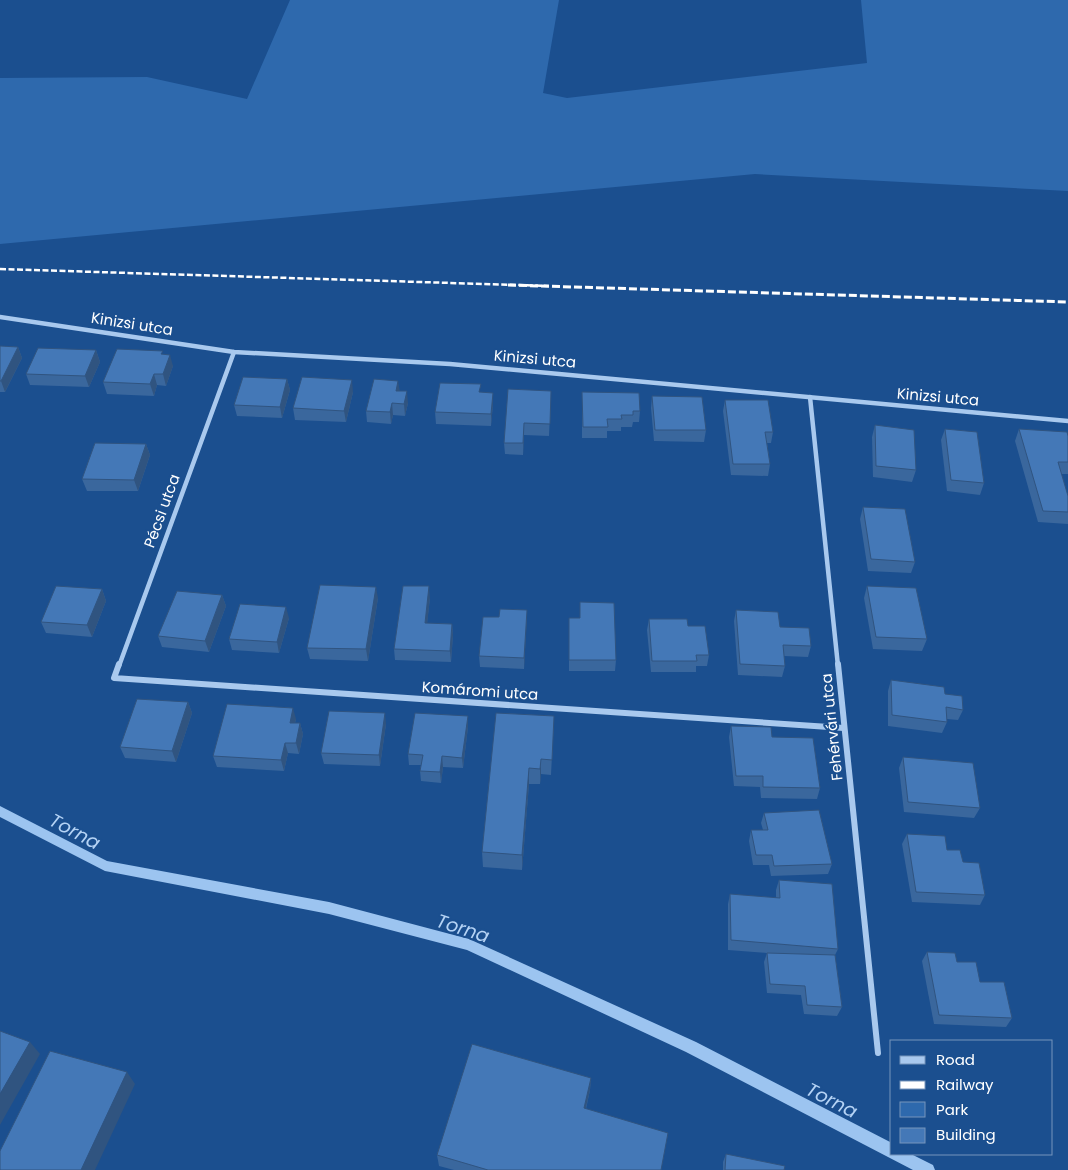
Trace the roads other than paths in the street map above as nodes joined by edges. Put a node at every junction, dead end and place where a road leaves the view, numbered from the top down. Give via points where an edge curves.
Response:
1 (0, 317) edge
2 (234, 352) junction
3 (810, 397) junction
4 (1068, 421) edge
5 (114, 678) joint
6 (844, 728) junction
7 (878, 1053) dead end

1 - 2 street, Kinizsi utca
2 - 3 street, Kinizsi utca via 450,364
2 - 5 street, Pécsi utca
3 - 4 street, Kinizsi utca
3 - 6 street, Fehérvári utca
5 - 6 street, Komáromi utca
6 - 7 street, Fehérvári utca

